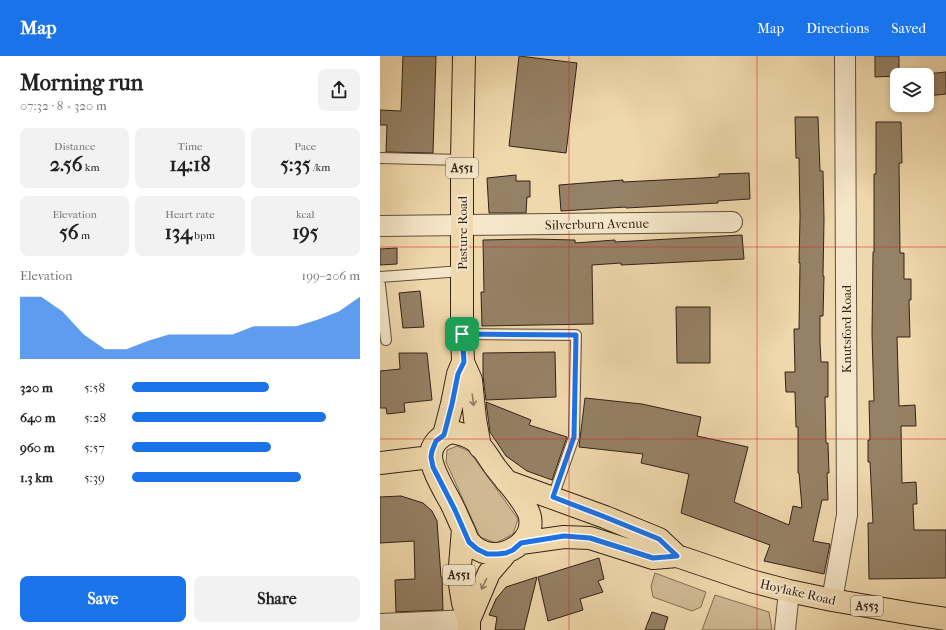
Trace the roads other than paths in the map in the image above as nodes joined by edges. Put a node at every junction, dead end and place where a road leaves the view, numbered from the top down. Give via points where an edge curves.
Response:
1 (464, 56) edge
2 (845, 56) edge
3 (380, 158) edge
4 (462, 160) junction
5 (732, 222) dead end
6 (462, 225) junction
7 (385, 226) edge
8 (462, 271) junction
9 (380, 277) edge
10 (380, 285) edge
11 (462, 334) junction
12 (386, 340) dead end
13 (464, 362) junction
14 (444, 435) junction
15 (480, 446) junction
16 (431, 457) junction
17 (380, 463) edge
18 (506, 481) junction
19 (553, 497) junction
20 (463, 529) junction
21 (514, 548) junction
22 (677, 556) junction
23 (789, 591) junction
24 (832, 600) junction
25 (946, 619) edge
26 (380, 624) edge
27 (469, 625) edge
28 (786, 630) edge

1 - 4 main road, Pasture Road / A551
2 - 24 street, Knutsford Road via 847,516
3 - 4 lane
4 - 6 main road, Pasture Road / A551
5 - 6 street, Silverburn Avenue
6 - 7 street, Silverburn Avenue
6 - 8 main road, Pasture Road / A551
8 - 9 lane
8 - 11 main road, Pasture Road / A551
10 - 12 lane
11 - 13 main road, Pasture Road / A551
11 - 19 lane via 576,335 574,437
13 - 14 main road, Pasture Road / A551 via 458,374
13 -> 15 main road, Pasture Road / A551 via 471,380
14 - 15 main road via 451,432 460,433
14 - 16 main road via 436,441
15 - 18 main road
16 - 17 main road
16 - 20 main road, Hoylake Road via 433,467
18 - 19 main road, Hoylake Road / A553
18 - 21 main road via 526,507 531,524 528,535
19 - 22 main road, Hoylake Road / A553 via 659,539
20 - 21 main road, Hoylake Road via 469,542 487,554 498,554
20 - 27 main road, A551 via 459,578
21 - 22 main road, Hoylake Road / A553 via 564,536 590,538 653,558
21 -> 27 main road, A551 via 489,573
22 - 23 main road, Hoylake Road / A553
23 - 24 main road, Hoylake Road / A553
23 - 28 street
24 - 25 main road, Hoylake Road / A553
26 - 27 street

